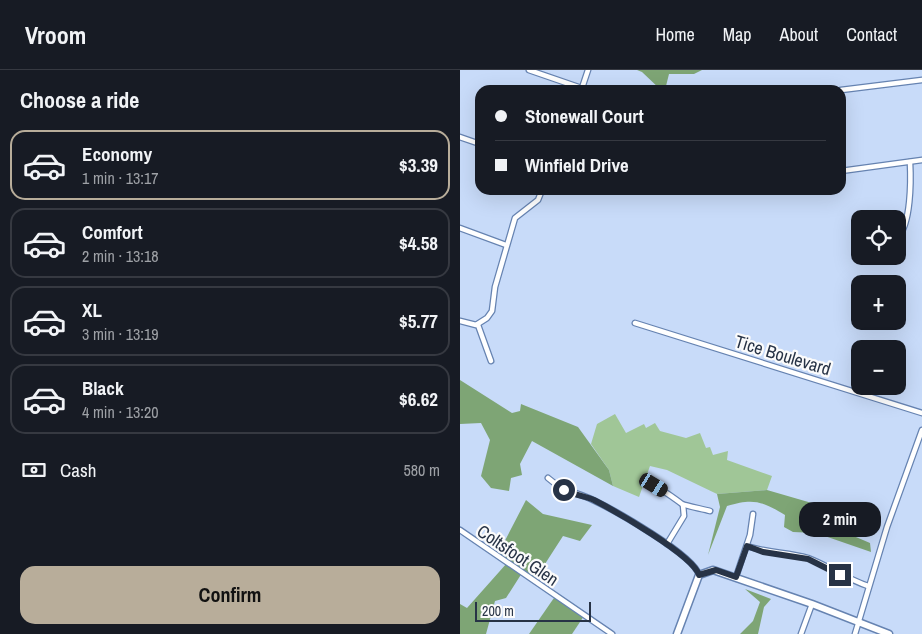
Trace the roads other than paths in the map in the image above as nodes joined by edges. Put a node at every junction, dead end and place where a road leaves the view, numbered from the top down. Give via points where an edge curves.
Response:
1 (529, 70) edge
2 (588, 70) edge
3 (922, 80) edge
4 (572, 85) edge
5 (585, 85) edge
6 (846, 89) edge
7 (460, 137) edge
8 (475, 142) edge
9 (922, 160) edge
10 (910, 162) junction
11 (846, 170) edge
12 (540, 195) edge
13 (906, 217) edge
14 (460, 228) edge
15 (506, 245) junction
16 (460, 320) edge
17 (635, 323) dead end
18 (478, 325) junction
19 (491, 361) dead end
20 (922, 413) edge
21 (922, 430) edge
22 (548, 478) dead end
23 (643, 482) dead end
24 (683, 505) junction
25 (710, 511) dead end
26 (753, 514) dead end
27 (460, 530) edge
28 (667, 544) junction
29 (747, 546) junction
30 (699, 575) junction
31 (736, 577) junction
32 (868, 586) junction
33 (812, 604) junction
34 (858, 622) junction
35 (612, 634) edge
36 (677, 634) edge
37 (801, 634) edge
38 (855, 634) edge
39 (889, 634) edge

1 - 4 street
2 - 5 street
3 - 6 street
7 - 8 street
9 - 10 street
10 - 11 street
10 - 13 street
12 - 15 street via 515,218
14 - 15 street
15 - 18 street via 494,287 492,311
16 - 18 street
17 - 20 street, Tice Boulevard
18 - 19 street
21 - 32 street
22 - 28 street via 564,490 595,501
23 - 24 street via 654,485
24 - 25 street
24 - 28 street via 684,516
26 - 29 street
27 - 35 street, Coltsfoot Glen
28 - 30 street via 689,560
29 - 31 street
29 - 32 street via 763,552 808,559
30 - 31 main road via 716,570
30 - 36 main road
31 - 33 main road
32 - 34 street
33 - 34 main road
33 - 37 street
34 - 38 street
34 - 39 main road

